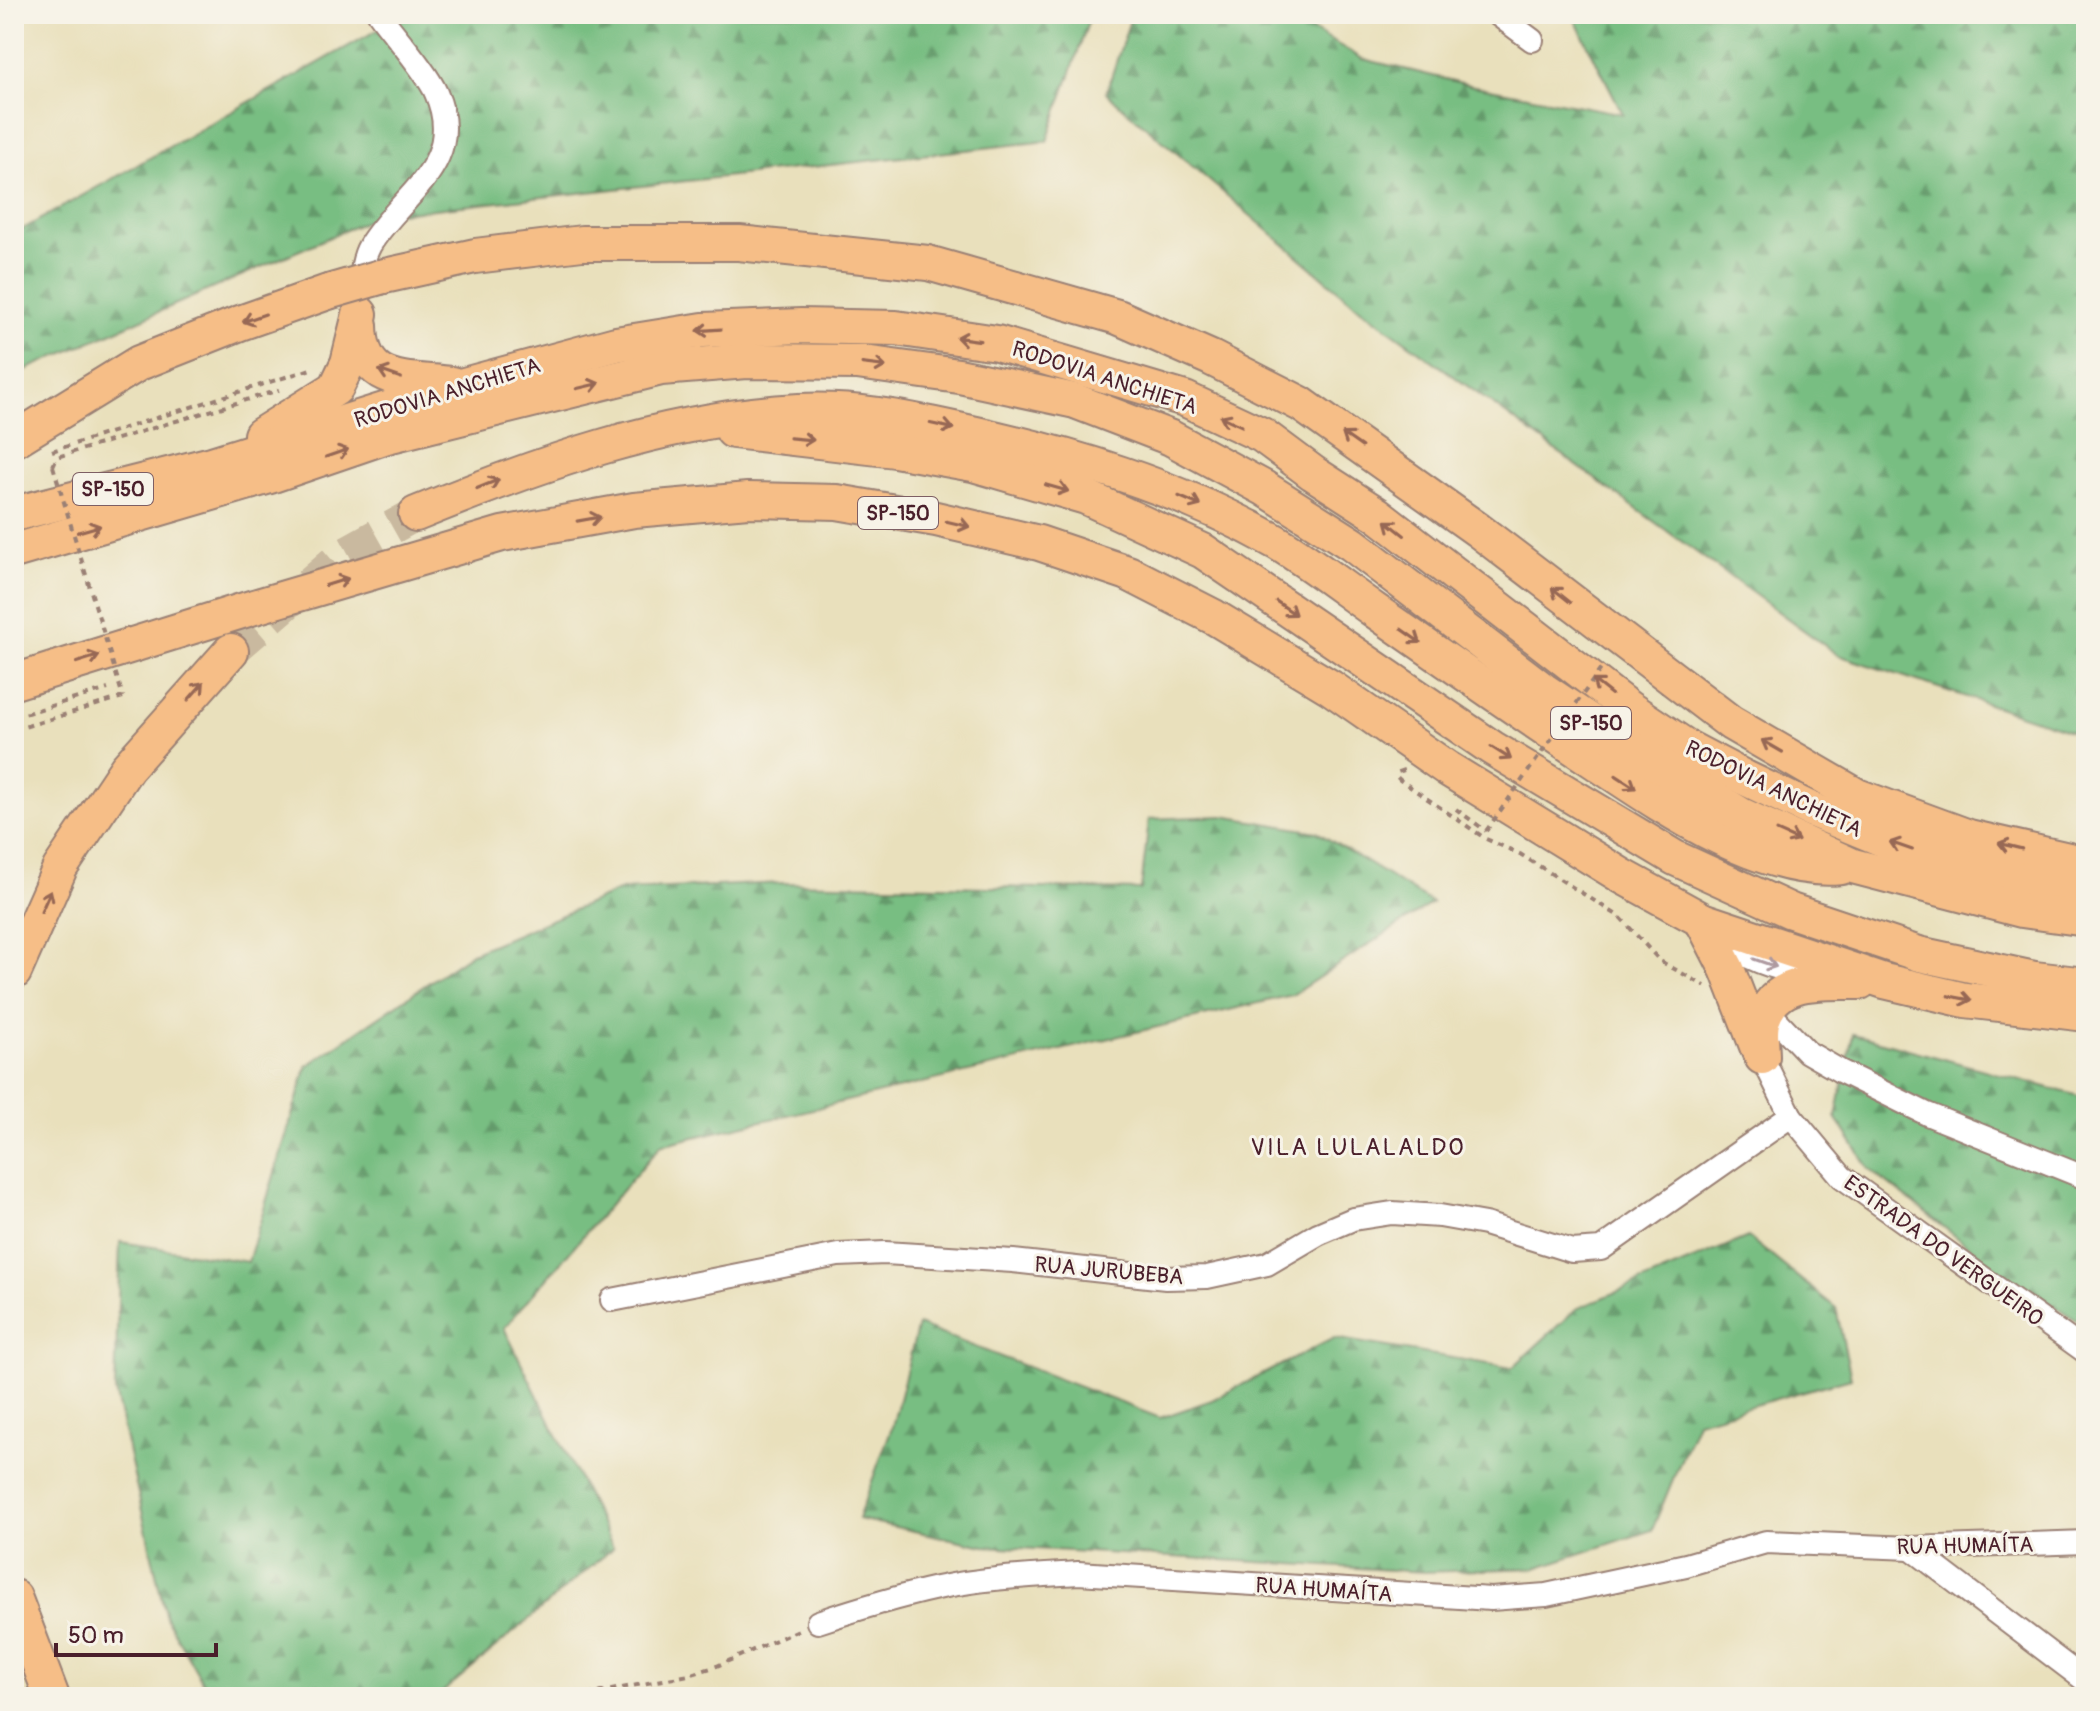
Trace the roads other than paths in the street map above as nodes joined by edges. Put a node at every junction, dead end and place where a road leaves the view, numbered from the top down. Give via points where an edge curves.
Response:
1 (379, 14) edge
2 (1497, 14) edge
3 (1532, 40) dead end
4 (360, 314) junction
5 (464, 385) junction
6 (698, 422) junction
7 (29, 447) edge
8 (212, 464) junction
9 (14, 514) edge
10 (416, 514) tunnel mouth
11 (14, 551) edge
12 (231, 651) tunnel mouth
13 (14, 682) edge
14 (2086, 864) edge
15 (1853, 866) junction
16 (2086, 889) edge
17 (2086, 919) edge
18 (1702, 920) junction
19 (14, 972) edge
20 (1884, 981) junction
21 (2086, 985) edge
22 (1754, 1007) junction
23 (2086, 1014) edge
24 (1762, 1057) joint
25 (1791, 1116) junction
26 (2086, 1178) edge
27 (612, 1300) dead end
28 (2086, 1352) edge
29 (2086, 1542) edge
30 (1911, 1548) junction
31 (14, 1597) edge
32 (818, 1622) road end
33 (2086, 1681) edge
34 (52, 1697) edge

1 - 4 street via 436,92 444,143 431,172 371,243 362,266
2 - 3 street
5 -> 4 highway via 397,377 372,366 360,346
4 - 8 highway via 336,388
5 - 8 highway, RODOVIA ANCHIETA / SP-150
16 -> 5 highway, RODOVIA ANCHIETA / SP-150 via 1998,874 1897,845 1688,748 1298,459 1262,435 1185,399 997,343 896,328 703,330 616,344
10 -> 6 highway via 571,455
6 -> 15 highway via 801,410 859,412 1022,443 1118,471 1279,544 1555,735 1725,840 1791,866
6 -> 21 highway via 761,436 973,464 1086,497 1203,551 1492,748 1675,858 1791,911 1919,954
14 -> 7 highway, bridge via 1969,837 1857,796 1731,723 1478,530 1301,404 1118,317 928,263 739,243 582,243 475,256 328,292 139,363 66,407
8 - 9 highway, RODOVIA ANCHIETA / SP-150
11 -> 15 highway, RODOVIA ANCHIETA / SP-150 via 387,436 661,368 747,361 857,362 959,376 1075,401 1171,438 1264,488 1352,544 1607,733 1741,815
19 -> 12 highway via 60,868 127,768
13 -> 18 highway, SP-150 via 502,534 648,509 748,500 837,502 1039,543 1128,573 1304,671 1448,769
15 - 17 highway, RODOVIA ANCHIETA / SP-150 via 2022,910
18 -> 20 highway, SP-150
18 - 22 highway
20 - 22 highway via 1800,984
20 -> 23 highway, SP-150 via 1965,1000
22 - 24 highway
22 - 26 street via 1807,1052 1840,1071 1927,1114
24 - 25 street, ESTRADA DO VERGUEIRO
25 - 27 street, RUA JURUBEBA via 1601,1249 1572,1251 1485,1224 1392,1213 1353,1219 1267,1264 1207,1277 1166,1278 885,1253 838,1255
25 - 28 street, ESTRADA DO VERGUEIRO via 1842,1177
29 - 30 street, RUA HUMAÍTA
30 - 32 street, RUA HUMAÍTA via 1766,1542 1546,1595 1491,1599 1078,1573 1012,1577 939,1587
30 - 33 street
31 - 34 highway

